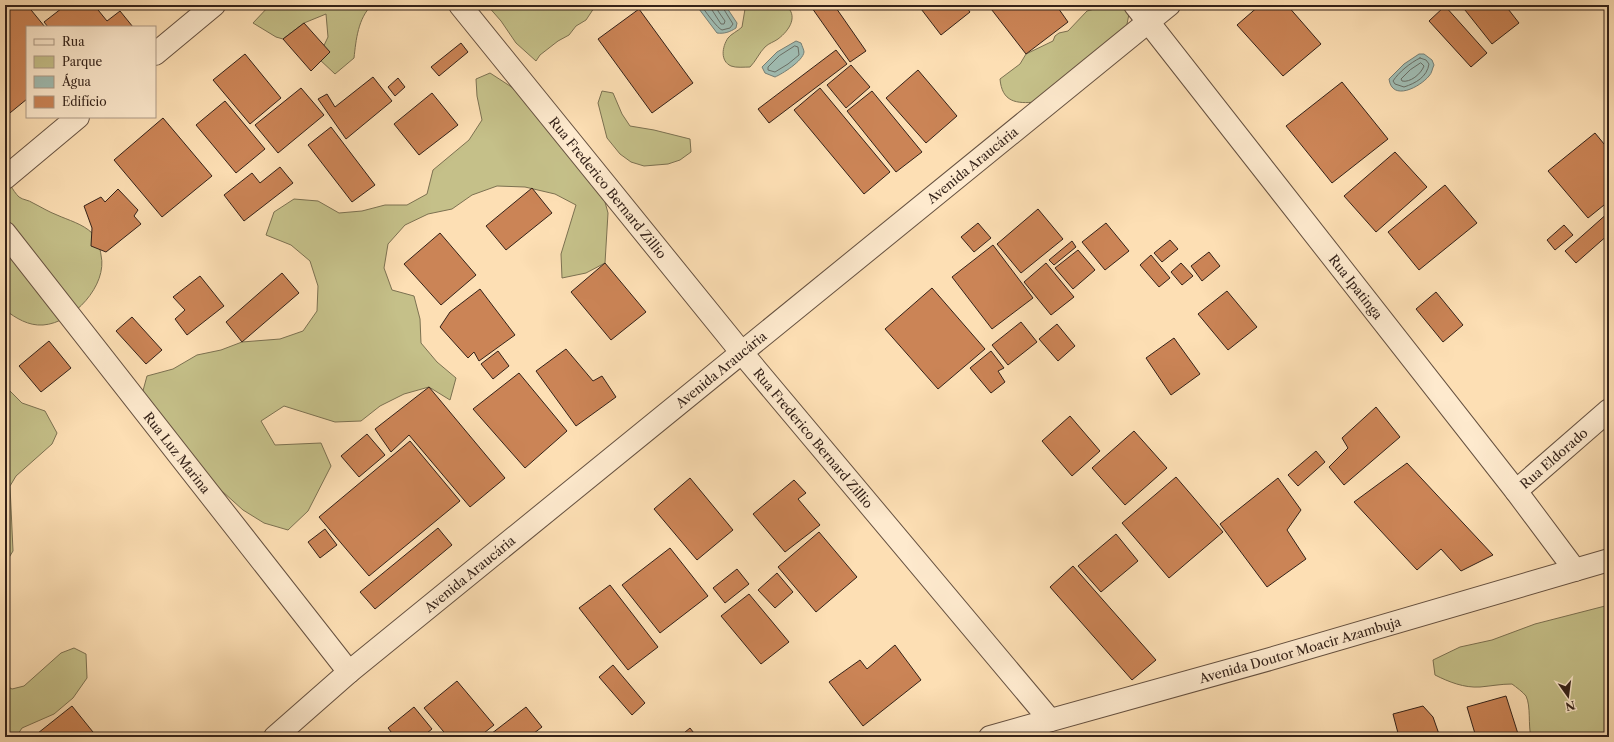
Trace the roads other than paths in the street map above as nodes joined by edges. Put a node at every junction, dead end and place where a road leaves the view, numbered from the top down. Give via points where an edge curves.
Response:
1 (214, 5) edge
2 (460, 5) edge
3 (1135, 5) edge
4 (1169, 5) edge
5 (1148, 22) junction
6 (156, 53) edge
7 (77, 118) edge
8 (5, 178) edge
9 (5, 233) edge
10 (742, 353) junction
11 (1609, 410) edge
12 (1516, 491) junction
13 (1609, 560) edge
14 (1575, 570) junction
15 (349, 672) junction
16 (1050, 720) junction
17 (275, 737) edge
18 (990, 737) edge

1 - 6 street
2 - 10 street, Rua Frederico Bernard Zillio
3 - 5 street, Rua Ipatinga
4 - 5 street, Avenida Araucária
5 - 10 street, Avenida Araucária
5 - 12 street, Rua Ipatinga
7 - 8 street
9 - 15 street, Rua Luz Marina
10 - 15 street, Avenida Araucária
10 - 16 street, Rua Frederico Bernard Zillio
11 - 12 street, Rua Eldorado
12 - 14 street, Rua Ipatinga
13 - 14 street, Avenida Doutor Moacir Azambuja
14 - 16 street, Avenida Doutor Moacir Azambuja
15 - 17 street, Avenida Araucária
16 - 18 street, Avenida Doutor Moacir Azambuja

